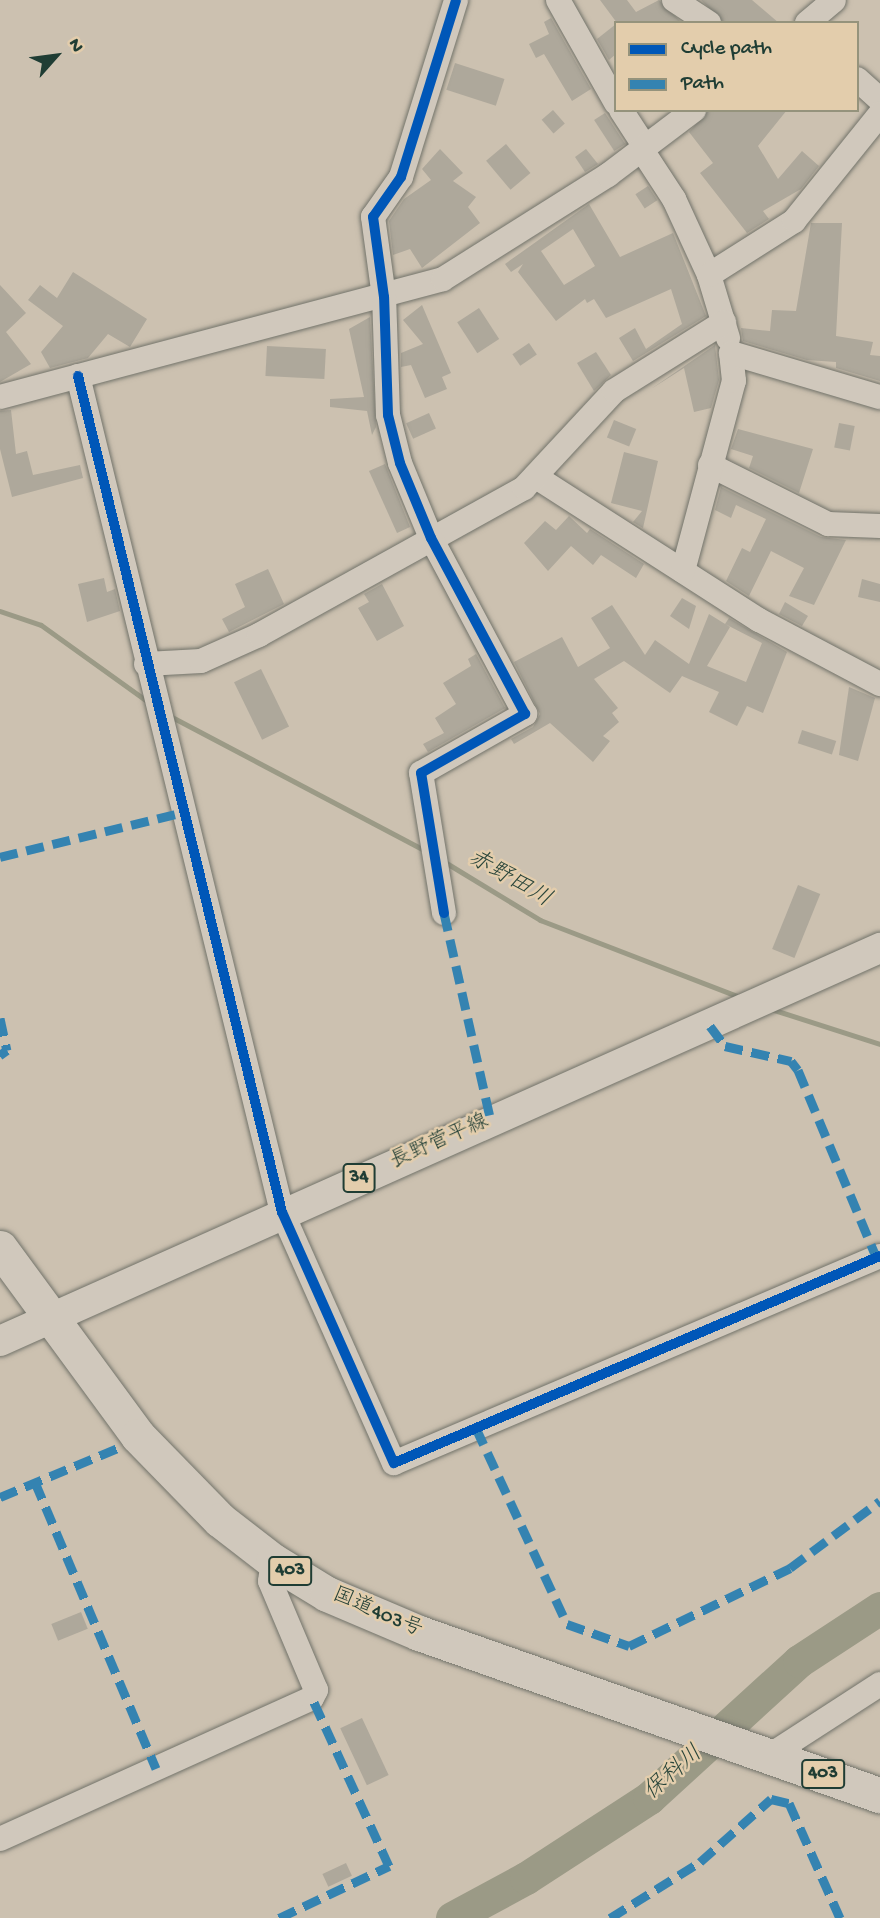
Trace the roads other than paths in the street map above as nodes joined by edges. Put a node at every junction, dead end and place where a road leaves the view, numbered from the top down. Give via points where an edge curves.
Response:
1 (456, 0) edge
2 (558, 0) edge
3 (674, 0) edge
4 (834, 0) edge
5 (706, 21) edge
6 (809, 21) edge
7 (859, 81) edge
8 (614, 99) edge
9 (880, 100) edge
10 (622, 112) edge
11 (691, 112) edge
12 (880, 114) edge
13 (644, 148) junction
14 (709, 275) junction
15 (384, 297) junction
16 (724, 322) junction
17 (731, 353) junction
18 (78, 376) junction
19 (0, 397) edge
20 (880, 397) edge
21 (710, 465) junction
22 (536, 477) junction
23 (880, 526) edge
24 (431, 538) junction
25 (683, 571) junction
26 (146, 664) junction
27 (880, 684) edge
28 (444, 913) dead end
29 (880, 948) edge
30 (282, 1212) junction
31 (0, 1248) edge
32 (880, 1256) edge
33 (51, 1318) junction
34 (0, 1341) edge
35 (273, 1561) junction
36 (880, 1684) edge
37 (769, 1753) junction
38 (880, 1795) edge
39 (0, 1839) edge

1 - 15 street via 401,177 373,216 374,257
2 - 8 street
3 - 5 street
4 - 6 street
7 - 9 street
10 - 13 street
11 - 13 street
12 - 14 street via 794,221
13 - 14 street
13 - 15 street via 536,224 443,279
14 - 16 street
15 - 18 street
15 - 24 street via 388,415 400,463
16 - 17 street
16 - 22 street via 614,391
17 - 20 street
17 - 21 street via 734,381
18 - 19 street
18 - 26 street
21 - 23 street via 828,524
21 - 25 street
22 - 24 street
22 - 25 street
24 - 26 street via 201,661
24 - 28 street via 525,714 421,773
25 - 27 street via 759,620
26 - 30 street via 159,696
29 - 30 main road, 長野菅平線 / 34
30 - 32 street via 394,1463
30 - 33 main road, 長野菅平線 / 34
31 - 33 highway, 国道403号 / 403
33 - 34 main road, 長野菅平線 / 34
33 - 35 highway, 国道403号 / 403 via 138,1436 220,1520
35 - 37 highway, 国道403号 / 403 via 327,1594 419,1633
35 - 39 street via 270,1581 316,1690 312,1698
36 - 37 street
37 - 38 highway, 国道403号 / 403

